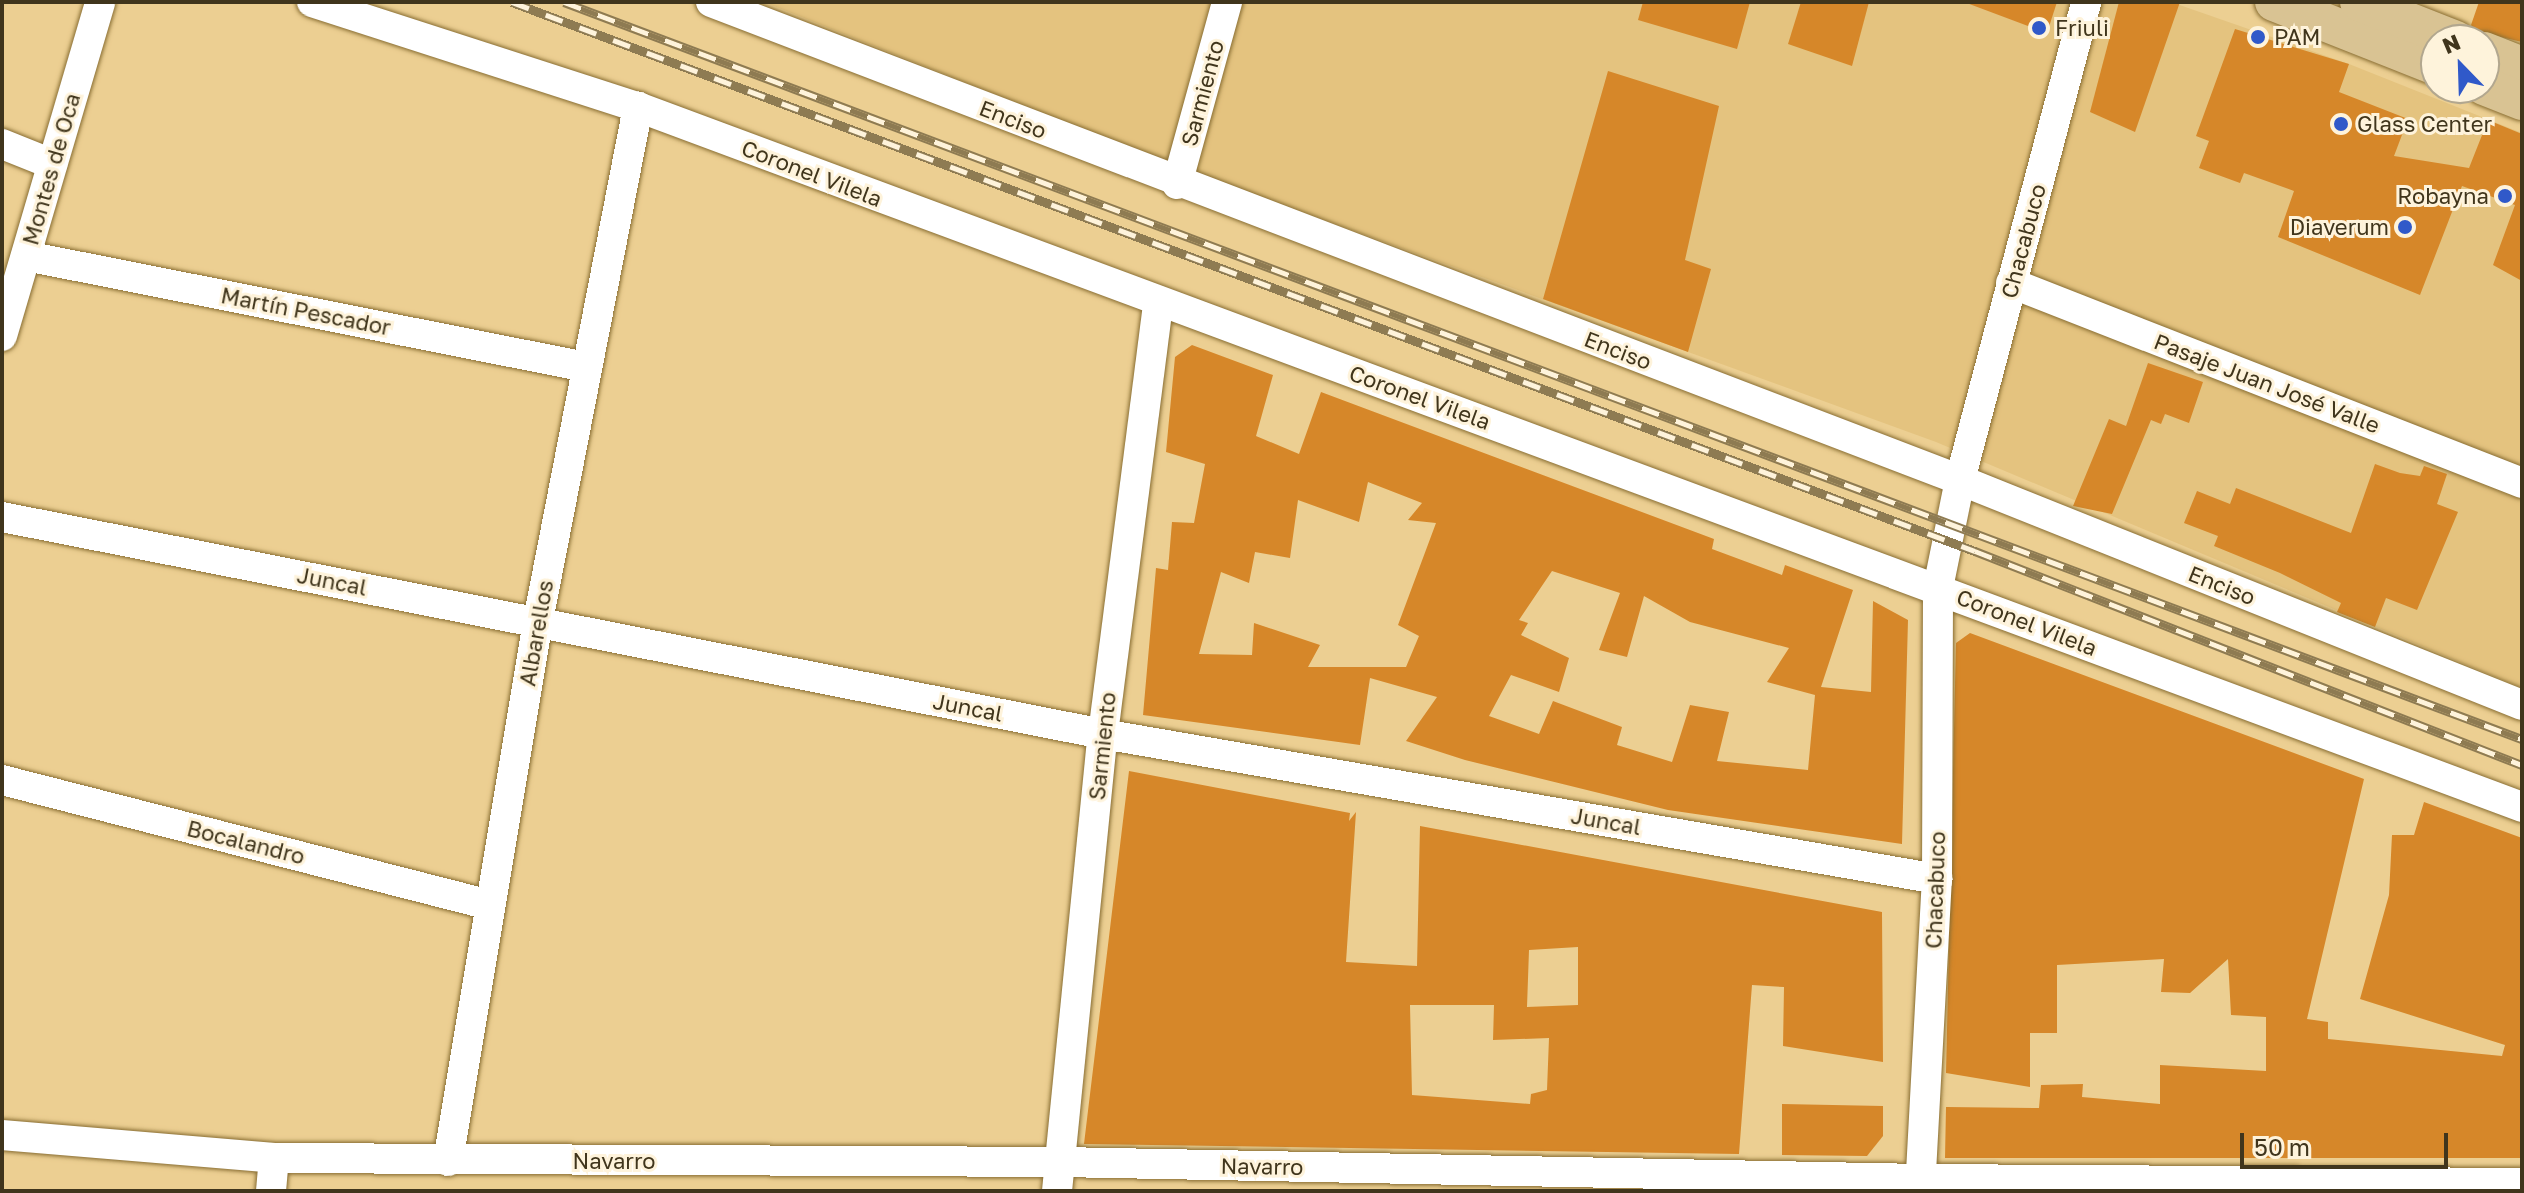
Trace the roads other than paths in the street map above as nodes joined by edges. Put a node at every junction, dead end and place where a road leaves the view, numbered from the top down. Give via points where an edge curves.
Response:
1 (100, 2) edge
2 (312, 2) edge
3 (711, 2) edge
4 (1227, 2) edge
5 (2086, 2) edge
6 (2274, 2) edge
7 (2359, 2) edge
8 (2420, 26) edge
9 (2500, 57) edge
10 (2420, 60) edge
11 (2522, 66) edge
12 (2500, 92) edge
13 (2522, 101) edge
14 (638, 107) junction
15 (2, 144) edge
16 (52, 164) junction
17 (1177, 184) junction
18 (26, 256) junction
19 (2011, 283) junction
20 (1158, 302) junction
21 (2, 336) edge
22 (586, 367) junction
23 (1960, 480) junction
24 (2522, 483) edge
25 (2, 517) edge
26 (1938, 588) junction
27 (538, 621) junction
28 (2522, 705) edge
29 (1103, 734) junction
30 (2, 780) edge
31 (2522, 807) edge
32 (1937, 879) junction
33 (490, 905) junction
34 (2, 1135) edge
35 (274, 1158) junction
36 (448, 1161) junction
37 (1058, 1176) edge
38 (2522, 1183) edge
39 (1921, 1185) edge
40 (271, 1191) edge

1 - 16 street, Montes de Oca
2 - 14 street, Coronel Vilela
3 - 17 street, Enciso
4 - 17 street, Sarmiento
5 - 19 street, Chacabuco
6 - 10 main road
7 - 8 main road
9 - 11 main road
12 - 13 main road
14 - 20 street, Coronel Vilela
14 - 22 street, Albarellos
15 - 16 street
16 - 18 street, Montes de Oca
17 - 23 street, Enciso
18 - 21 street, Montes de Oca
18 - 22 street, Martín Pescador
19 - 23 street, Chacabuco
19 - 24 street, Pasaje Juan José Valle
20 - 26 street, Coronel Vilela
20 - 29 street, Sarmiento
22 - 27 street, Albarellos
23 - 26 street, Chacabuco
23 - 28 street, Enciso
25 - 27 street, Juncal
26 - 31 street, Coronel Vilela
26 - 32 street, Chacabuco
27 - 29 street, Juncal
27 - 33 street, Albarellos
29 - 32 street, Juncal
29 - 37 street, Sarmiento
30 - 33 street, Bocalandro
32 - 39 street, Chacabuco
33 - 36 street, Albarellos
34 - 35 street, Navarro
35 - 36 street, Navarro
35 - 40 street
36 - 37 street, Navarro
37 - 39 street, Navarro
38 - 39 street, Navarro

